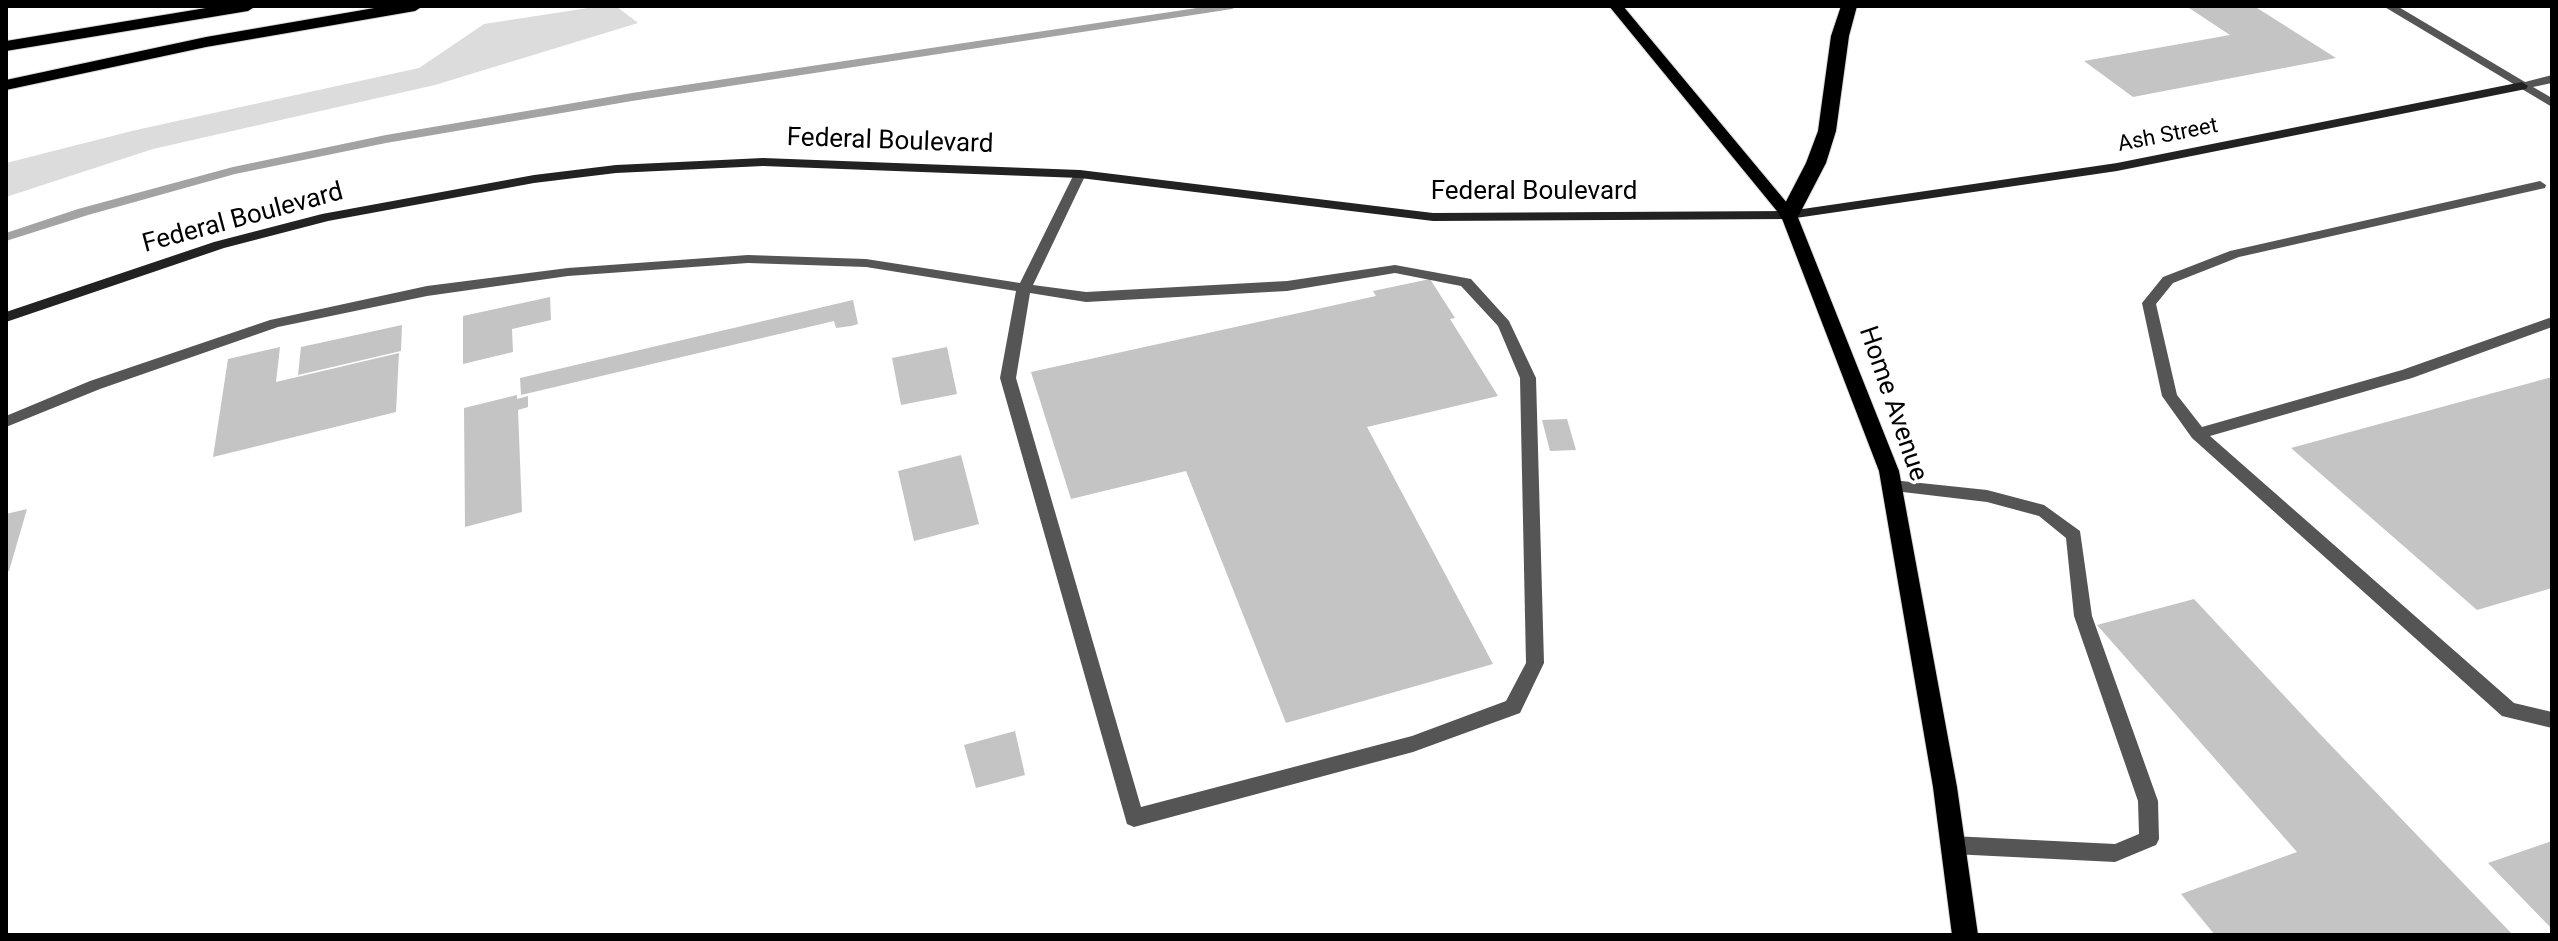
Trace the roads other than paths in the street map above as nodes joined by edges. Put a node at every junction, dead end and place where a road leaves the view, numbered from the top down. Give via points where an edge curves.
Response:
1 (248, 6) edge
2 (415, 6) edge
3 (1616, 6) edge
4 (1849, 6) edge
5 (2389, 6) edge
6 (6, 46) edge
7 (2552, 79) edge
8 (6, 85) edge
9 (2522, 86) junction
10 (2552, 103) edge
11 (1080, 174) junction
12 (2540, 185) dead end
13 (1789, 215) junction
14 (1024, 288) junction
15 (6, 317) edge
16 (2552, 322) edge
17 (6, 422) edge
18 (2198, 434) junction
19 (1892, 486) junction
20 (2552, 720) edge
21 (1952, 845) junction
22 (1965, 935) edge

1 - 6 highway
2 - 8 highway via 206,42
3 - 13 main road, Home Avenue
4 - 13 highway via 1827,131
5 - 9 street
7 - 9 street, Ash Street
9 - 10 street
9 - 13 main road, Ash Street via 2117,167
11 - 13 main road, Federal Boulevard via 1433,217
11 - 14 street
11 - 15 main road, Federal Boulevard via 763,162 534,179 327,217 232,242
12 - 18 street via 2235,254 2168,280 2149,303 2151,315 2170,396
13 - 19 main road, Home Avenue
14 - 14 street via 1008,378 1134,818 1413,744 1513,707 1535,663 1528,378 1504,324 1466,282 1395,269 1287,286 1086,297
14 - 17 street via 866,263 763,260 568,272 427,291 275,323
16 - 18 street via 2407,374
18 - 20 street via 2509,710
19 - 21 main road, Home Avenue
19 - 21 street via 1987,496 2044,511 2074,535 2083,616 2148,801 2149,839 2115,853
21 - 22 main road, Home Avenue

